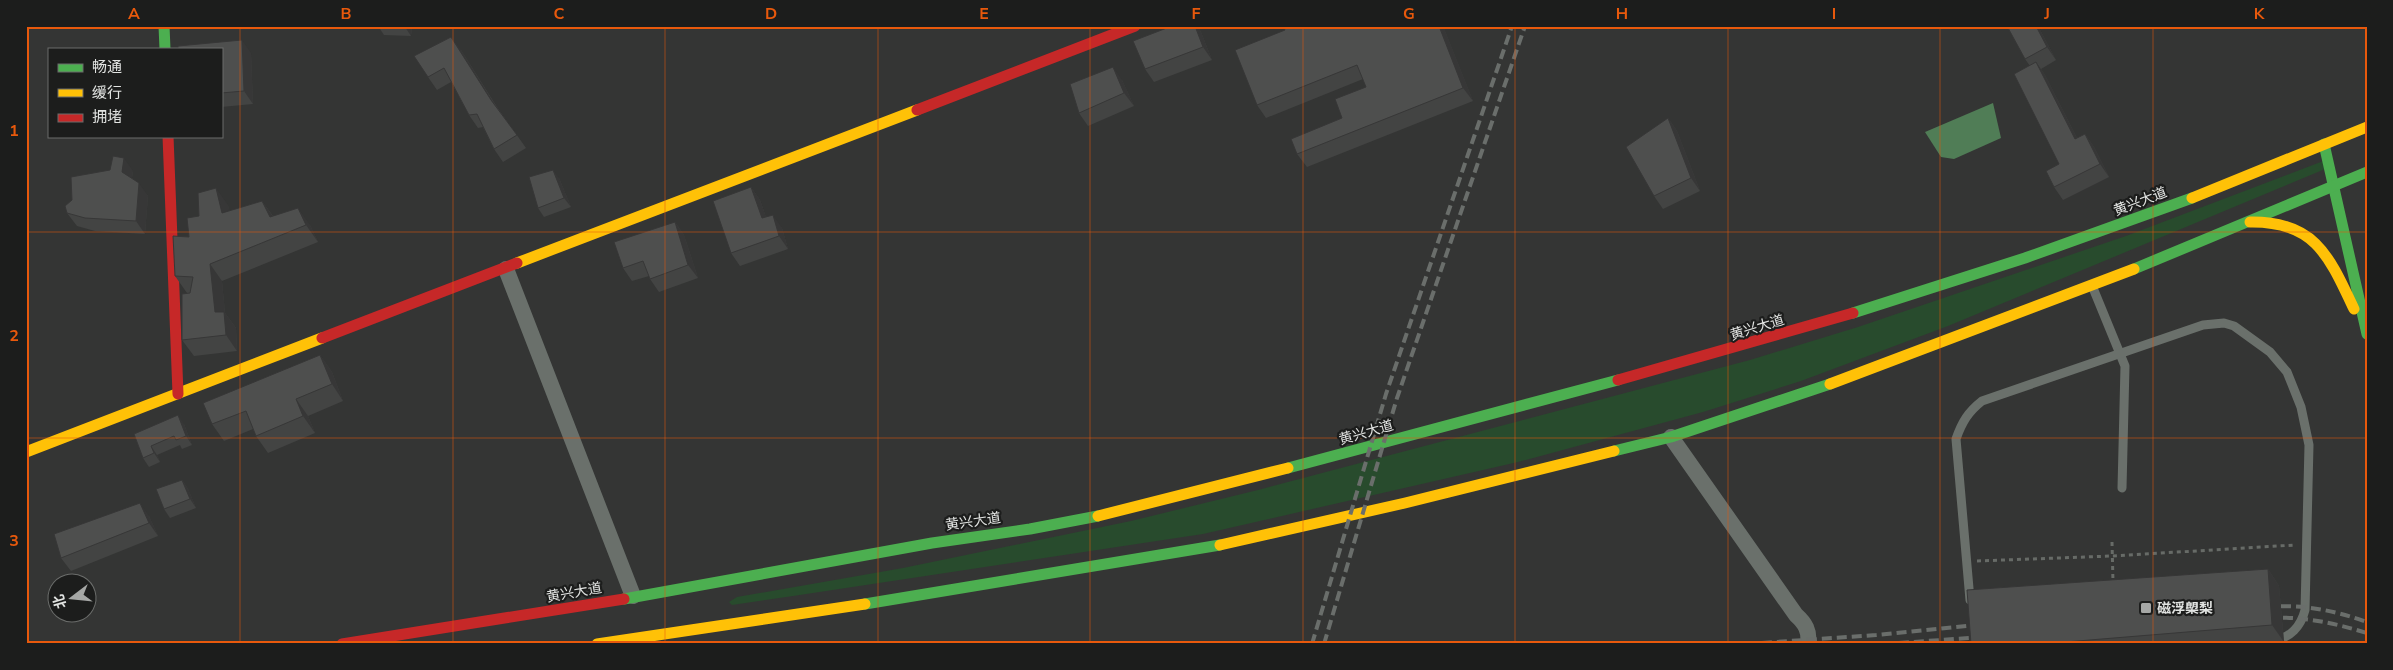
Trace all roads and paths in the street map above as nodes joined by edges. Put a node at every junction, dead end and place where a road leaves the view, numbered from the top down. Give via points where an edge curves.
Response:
1 (164, 26) edge
2 (1135, 26) edge
3 (165, 48) edge
4 (2367, 127) edge
5 (168, 138) edge
6 (2324, 144) junction
7 (2367, 172) edge
8 (2334, 186) junction
9 (2246, 222) junction
10 (506, 269) junction
11 (2092, 286) junction
12 (2367, 334) edge
13 (2367, 346) edge
14 (2121, 352) junction
15 (178, 394) junction
16 (1671, 437) junction
17 (26, 452) edge
18 (2122, 488) dead end
19 (2112, 542) dead end
20 (2307, 544) junction
21 (2112, 556) junction
22 (1966, 561) junction
23 (2113, 586) edge
24 (634, 596) junction
25 (1971, 613) edge
26 (652, 640) edge
27 (2259, 640) edge
28 (342, 644) edge
29 (597, 644) edge
30 (1808, 644) edge

1 - 3 main road
2 - 10 main road
4 - 6 main road, 黄兴大道
5 - 15 main road
6 - 8 main road
6 - 24 main road, 黄兴大道 via 2104,231 1883,304 1740,348 1273,474 1062,524 956,538
7 - 8 main road
8 - 9 main road
8 - 12 main road
9 - 11 main road
9 - 13 main road via 2268,220 2285,223 2302,230 2318,245 2346,292
10 - 15 main road
10 - 24 street
11 - 14 lane
11 - 16 main road via 1787,400
14 - 18 lane via 2125,366
14 - 20 lane via 2214,322 2234,326 2270,352 2287,372 2301,407 2309,445
14 - 22 lane via 1982,402 1970,411 1956,439
15 - 17 main road
16 - 26 main road via 1237,542
16 - 30 street via 1802,621 1807,629
19 - 21 path
20 - 21 path
20 - 27 lane via 2302,620 2288,636
21 - 22 path
21 - 23 path
22 - 25 lane
24 - 28 main road, 黄兴大道
26 - 29 main road

